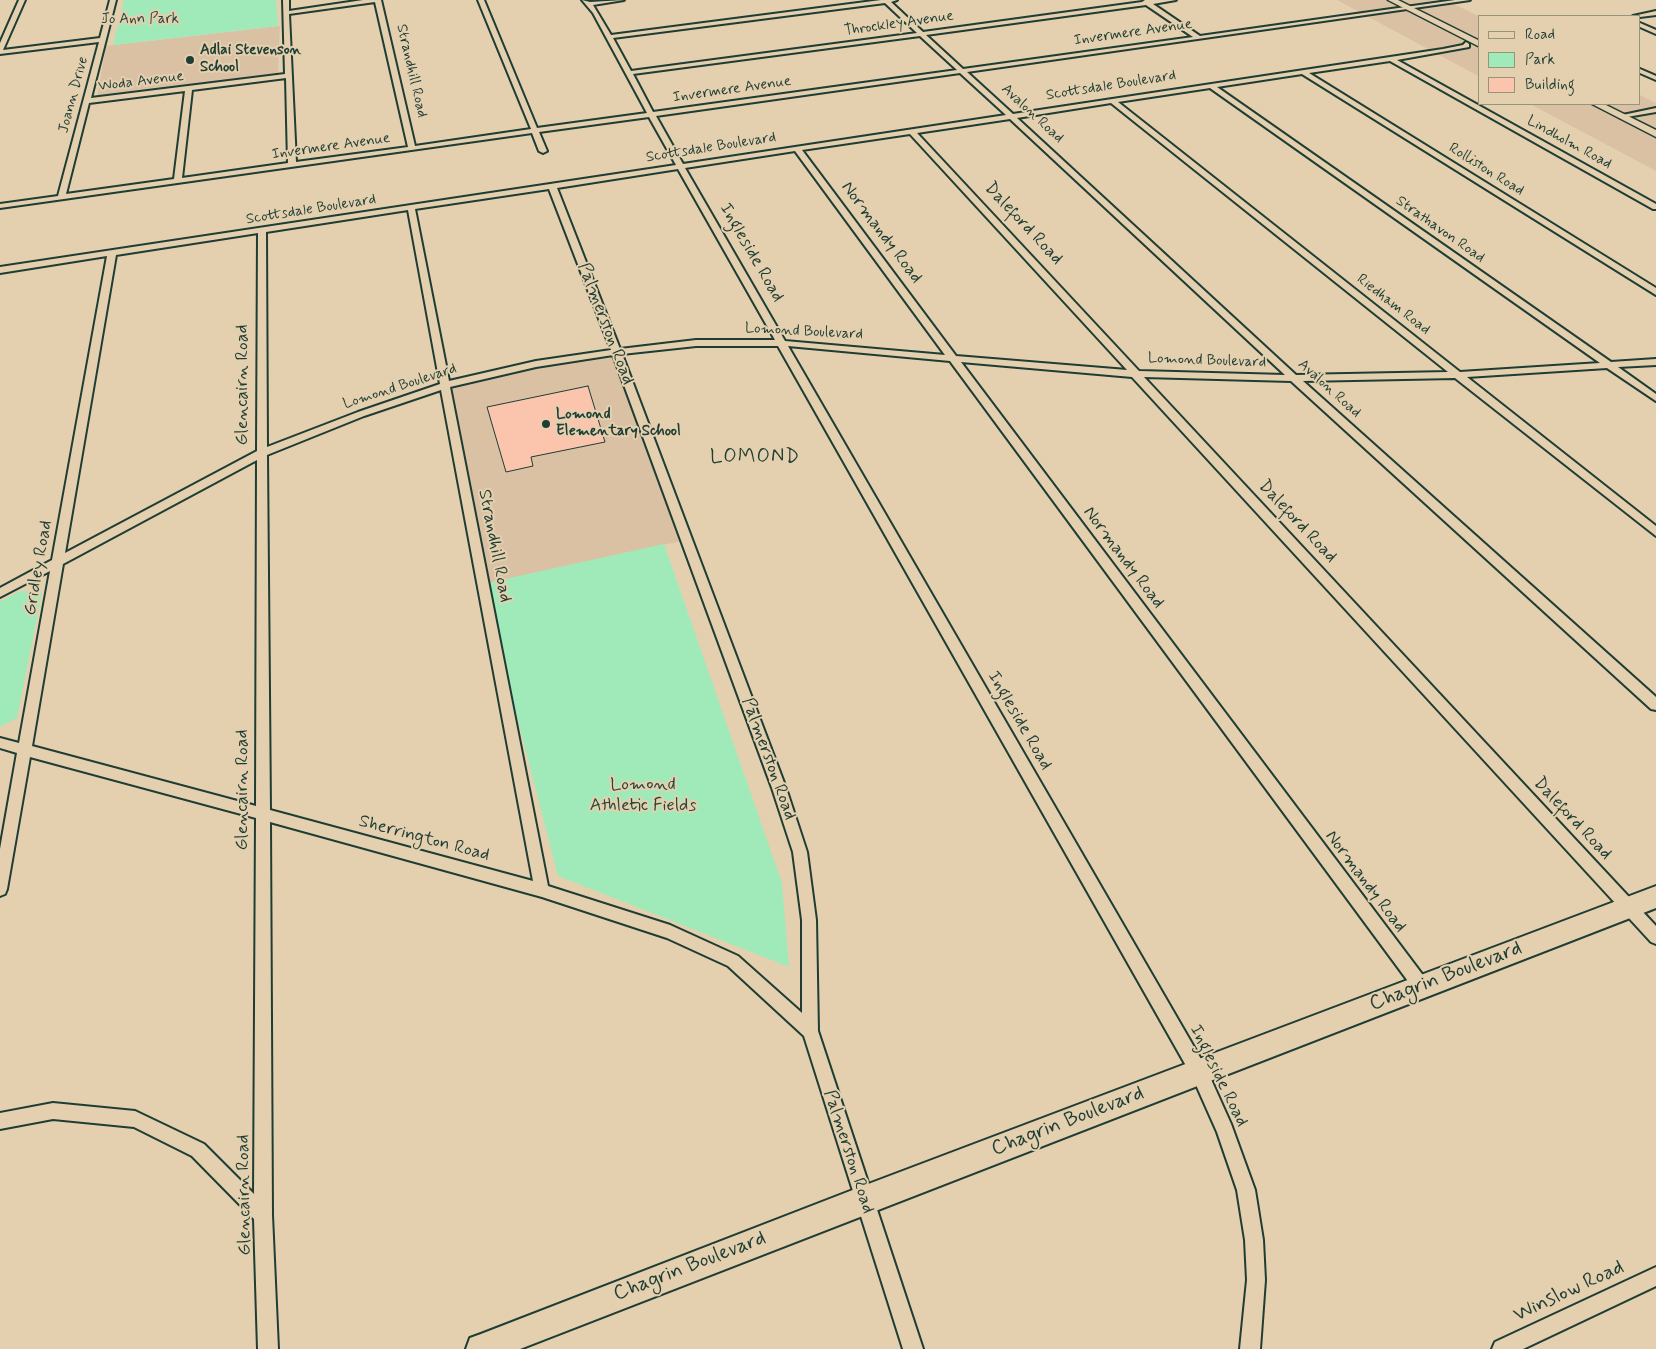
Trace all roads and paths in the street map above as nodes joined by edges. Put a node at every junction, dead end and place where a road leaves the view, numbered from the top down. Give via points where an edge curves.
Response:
1 (22, 0) edge
2 (113, 0) edge
3 (286, 0) edge
4 (376, 0) edge
5 (482, 0) edge
6 (621, 0) edge
7 (898, 0) edge
8 (1173, 0) edge
9 (1392, 0) edge
10 (1467, 0) edge
11 (886, 1) edge
12 (587, 2) edge
13 (1144, 2) edge
14 (1409, 8) junction
15 (286, 13) junction
16 (1656, 13) edge
17 (1641, 15) edge
18 (1641, 25) edge
19 (1656, 32) edge
20 (922, 34) junction
21 (609, 37) junction
22 (1199, 38) junction
23 (102, 40) junction
24 (1478, 43) edge
25 (0, 51) edge
26 (1389, 58) junction
27 (963, 71) junction
28 (1301, 71) junction
29 (1641, 71) edge
30 (629, 73) junction
31 (288, 76) junction
32 (1656, 78) edge
33 (1209, 85) junction
34 (188, 88) junction
35 (1112, 100) junction
36 (86, 101) junction
37 (1599, 105) edge
38 (1656, 110) edge
39 (652, 116) junction
40 (1012, 116) junction
41 (1621, 116) junction
42 (911, 131) junction
43 (534, 132) junction
44 (1656, 134) edge
45 (412, 149) junction
46 (797, 149) junction
47 (543, 151) dead end
48 (292, 166) junction
49 (681, 166) junction
50 (178, 181) junction
51 (552, 186) junction
52 (61, 198) junction
53 (0, 206) edge
54 (1656, 207) edge
55 (411, 208) junction
56 (262, 231) junction
57 (112, 254) junction
58 (0, 270) edge
59 (1656, 292) edge
60 (781, 342) junction
61 (617, 352) junction
62 (951, 358) junction
63 (1656, 362) edge
64 (1612, 366) junction
65 (1135, 374) junction
66 (1459, 375) junction
67 (1294, 378) junction
68 (445, 386) junction
69 (1656, 398) edge
70 (262, 453) junction
71 (1656, 532) edge
72 (57, 562) junction
73 (0, 593) edge
74 (1656, 705) edge
75 (0, 743) edge
76 (24, 750) junction
77 (262, 814) junction
78 (0, 889) edge
79 (542, 890) junction
80 (1656, 897) edge
81 (1627, 907) junction
82 (1656, 937) edge
83 (1422, 987) junction
84 (810, 1031) junction
85 (1199, 1072) junction
86 (0, 1121) edge
87 (863, 1200) junction
88 (263, 1215) junction
89 (1656, 1276) edge
90 (268, 1349) edge
91 (481, 1349) edge
92 (914, 1349) edge
93 (1250, 1349) edge
94 (1502, 1349) edge

1 - 25 street
2 - 23 street, Joann Drive
3 - 15 street
4 - 15 street
4 - 45 street, Strandhill Road
5 - 43 street
6 - 12 street
7 - 11 street
8 - 13 street, Throckley Avenue
9 - 14 main road
10 - 14 street, Invermere Avenue
11 - 20 street, Avalon Road
11 - 21 street
12 - 21 street, Ingleside Road
13 - 20 street, Throckley Avenue
13 - 22 street
14 - 22 street, Invermere Avenue
14 - 24 main road
15 - 31 street
16 - 17 street
18 - 19 street
20 - 27 street, Avalon Road
20 - 30 street, Throckley Avenue
21 - 30 street, Ingleside Road
22 - 27 street, Invermere Avenue
23 - 25 street
23 - 36 street, Joann Drive
24 - 26 street, Scottsdale Boulevard
26 - 28 street, Scottsdale Boulevard
26 - 54 street, Lindholm Road
27 - 39 street, Invermere Avenue
27 - 40 street, Avalon Road
28 - 33 street, Scottsdale Boulevard
28 - 59 street, Rolliston Road
29 - 32 street
30 - 39 street, Ingleside Road
31 - 34 street, Woda Avenue
31 - 48 street
33 - 35 street, Scottsdale Boulevard
33 - 64 street, Strathavon Road
34 - 36 street, Woda Avenue
34 - 50 street
35 - 40 street, Scottsdale Boulevard
35 - 66 street, Riedham Road
36 - 52 street, Joann Drive
37 - 41 main road
38 - 41 street
39 - 43 street, Invermere Avenue
39 - 49 street, Ingleside Road
40 - 42 street, Scottsdale Boulevard
40 - 67 street, Avalon Road
41 - 44 main road
42 - 46 street, Scottsdale Boulevard
42 - 65 street, Daleford Road
43 - 45 street, Invermere Avenue
43 - 47 street
45 - 48 street, Invermere Avenue
46 - 49 street, Scottsdale Boulevard
46 - 62 street, Normandy Road
48 - 50 street, Invermere Avenue
49 - 51 street, Scottsdale Boulevard
49 - 60 street, Ingleside Road
50 - 52 street, Invermere Avenue
51 - 55 street, Scottsdale Boulevard
51 - 61 street, Palmerston Road
52 - 53 street, Invermere Avenue
55 - 56 street, Scottsdale Boulevard
55 - 68 street, Strandhill Road
56 - 57 street, Scottsdale Boulevard
56 - 70 street, Glencairn Road
57 - 58 street, Scottsdale Boulevard
57 - 72 street, Gridley Road
60 - 61 street, Lomond Boulevard via 696,343
60 - 62 street, Lomond Boulevard
60 - 85 street, Ingleside Road
61 - 68 street, Lomond Boulevard via 536,364
61 - 84 street, Palmerston Road via 800,852 809,920
62 - 65 street, Lomond Boulevard
62 - 83 street, Normandy Road
63 - 64 street, Lomond Boulevard
64 - 66 street, Lomond Boulevard
64 - 69 street, Strathavon Road
65 - 67 street, Lomond Boulevard
65 - 81 street, Daleford Road
66 - 67 street, Lomond Boulevard
66 - 71 street, Riedham Road
67 - 74 street, Avalon Road
68 - 70 street, Lomond Boulevard via 361,414
68 - 79 street, Strandhill Road
70 - 72 street, Lomond Boulevard
70 - 77 street, Glencairn Road
72 - 73 street, Lomond Boulevard
72 - 76 street, Gridley Road
75 - 76 street, Sherrington Road
76 - 77 street, Sherrington Road
76 - 78 street, Gridley Road
77 - 79 street, Sherrington Road
77 - 88 street, Glencairn Road
79 - 84 street, Sherrington Road via 670,932 732,961
80 - 81 main road, Chagrin Boulevard
81 - 82 street, Daleford Road
81 - 83 main road, Chagrin Boulevard
83 - 85 main road, Chagrin Boulevard
84 - 87 street, Palmerston Road
85 - 87 main road, Chagrin Boulevard
85 - 93 street, Ingleside Road via 1225,1130 1246,1190 1256,1280
86 - 88 street via 53,1111 135,1119 198,1150
87 - 91 main road, Chagrin Boulevard
87 - 92 street, Palmerston Road
88 - 90 street, Glencairn Road
89 - 94 street, Winslow Road

